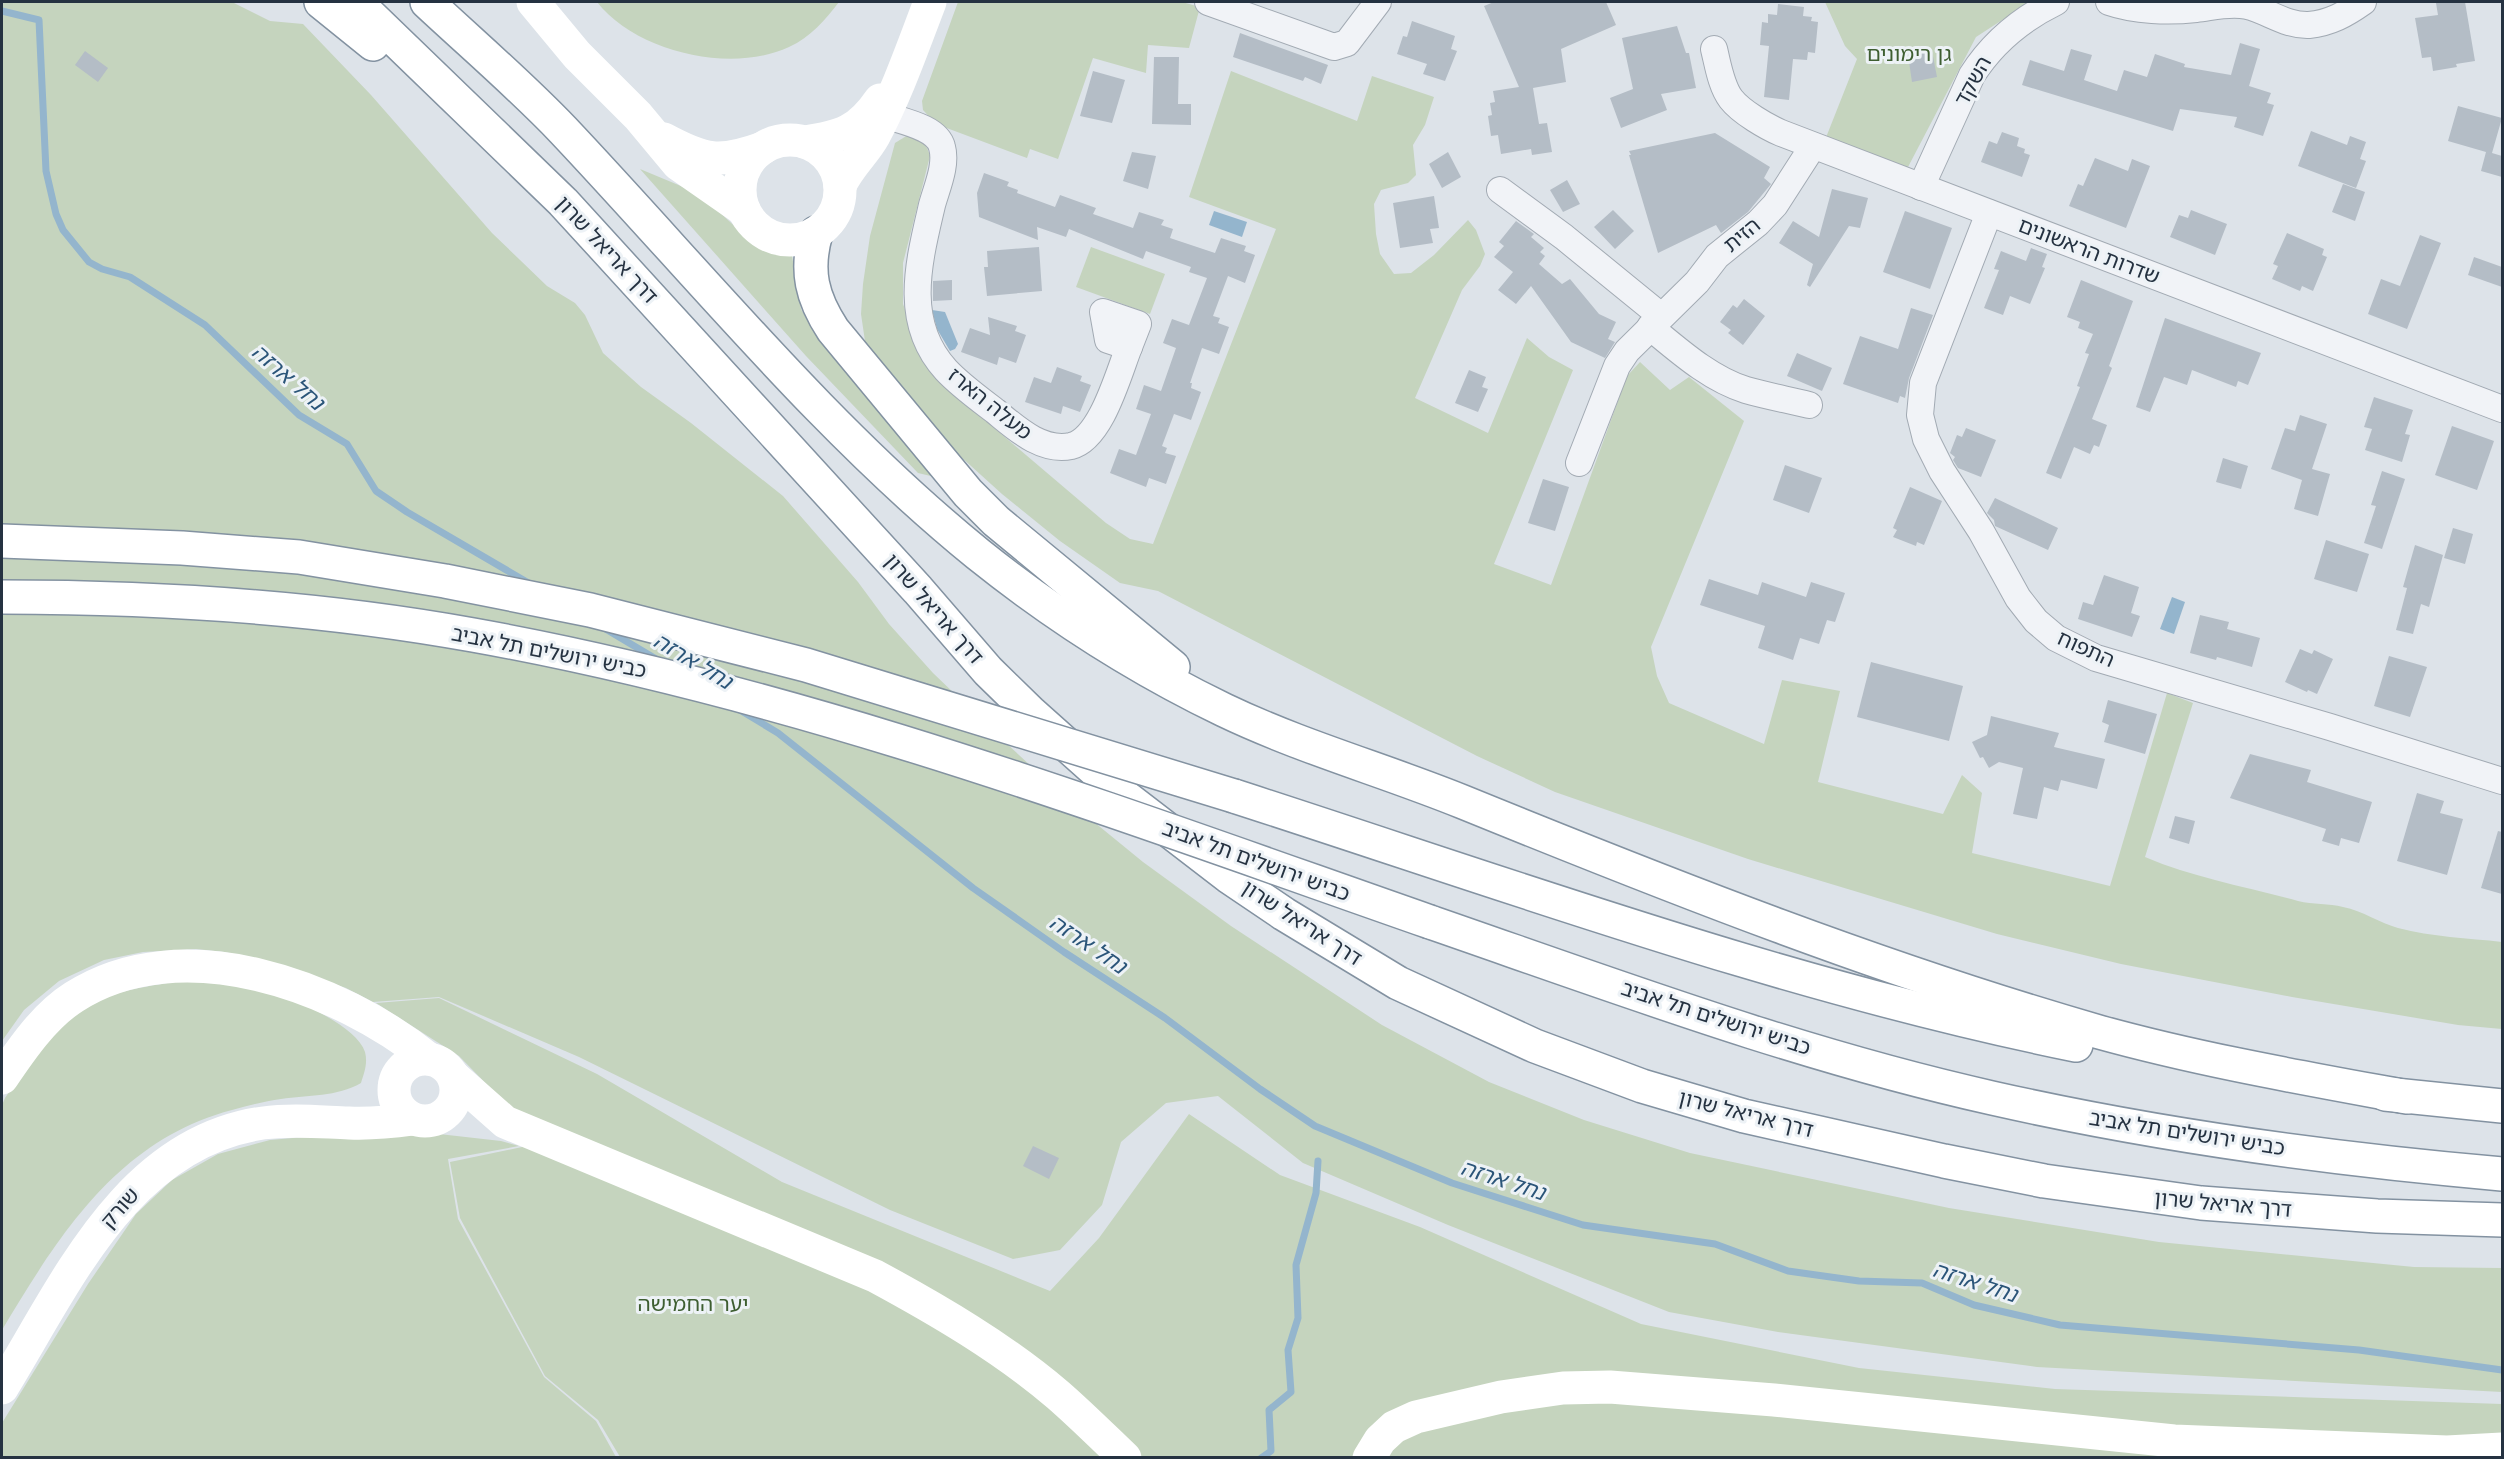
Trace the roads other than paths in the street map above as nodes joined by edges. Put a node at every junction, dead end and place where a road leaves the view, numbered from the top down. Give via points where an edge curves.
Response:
1 (321, 2) edge
2 (356, 2) edge
3 (427, 2) edge
4 (532, 2) edge
5 (930, 2) edge
6 (1208, 2) edge
7 (1378, 2) edge
8 (2056, 2) edge
9 (2109, 2) edge
10 (2363, 2) edge
11 (1714, 49) dead end
12 (904, 67) junction
13 (884, 115) junction
14 (638, 117) junction
15 (805, 142) junction
16 (1813, 146) junction
17 (763, 148) junction
18 (840, 186) junction
19 (1921, 187) junction
20 (1500, 190) dead end
21 (567, 205) junction
22 (744, 210) junction
23 (1989, 213) junction
24 (816, 233) junction
25 (1655, 321) junction
26 (1129, 347) dead end
27 (1809, 405) dead end
28 (2502, 409) edge
29 (1579, 463) dead end
30 (2, 541) edge
31 (2, 597) edge
32 (1225, 710) junction
33 (2502, 781) edge
34 (347, 1006) junction
35 (441, 1068) junction
36 (2, 1078) edge
37 (394, 1083) junction
38 (2407, 1097) junction
39 (2502, 1106) edge
40 (412, 1119) junction
41 (309, 1120) junction
42 (2502, 1174) edge
43 (2502, 1220) edge
44 (2, 1388) edge
45 (2502, 1449) edge
46 (1125, 1458) edge
47 (1369, 1458) edge

1 - 21 main road
2 - 21 main road, דרך אריאל שרון
3 - 32 main road via 558,125 815,403 912,498 987,561 1087,633
4 - 14 main road
5 - 12 main road
6 - 7 street via 1334,47 1347,43
8 - 19 street, השקד via 2009,31 1980,63
9 - 10 street via 2167,10 2233,4 2308,25 2333,20
11 - 16 street, שדרות הראשונים via 1731,99 1771,129
12 - 13 main road
12 - 15 main road via 852,130 834,138
13 - 18 main road
13 - 26 street, מעלה הארז via 926,130 940,141 942,148 942,165 920,256 916,290 923,332 953,378 1028,437 1066,447 1082,441 1095,428
14 - 17 main road via 663,138 706,157 742,156
14 - 22 main road via 687,173
15 - 17 main road via 790,139
15 - 18 main road via 830,160
16 - 19 street, שדרות הראשונים
16 - 25 street, הזית via 1775,205 1717,256 1697,282
17 - 22 main road via 752,157 742,176 740,197
18 - 24 main road via 834,214
19 - 23 street, שדרות הראשונים
20 - 25 street via 1564,237
21 - 43 main road, דרך אריאל שרון via 988,671 1030,712 1124,796 1228,876 1398,983 1535,1046 1642,1086 1744,1116 1934,1159 2044,1181 2201,1203 2377,1216
22 - 24 main road via 756,227 774,238 792,240
23 - 28 street, שדרות הראשונים
23 - 33 street, התפוח via 1923,383 1921,417 1929,447 1942,471 2018,598 2036,621 2056,638 2097,657
24 - 32 main road via 810,277 820,311 968,493 1031,553
25 - 27 street via 1683,354 1730,383
25 - 29 street, הזית via 1617,366
30 - 38 main road, bridge via 299,557 559,603 806,665 1234,796 1764,968 1970,1022 2174,1065
31 - 42 main road, כביש ירושלים תל אביב, bridge via 222,603 347,616 471,634 596,659 722,689 969,761 1736,1027 1855,1063 1992,1098 2149,1129 2319,1155
32 - 38 main road via 1597,856 1928,979 2104,1033 2263,1070
34 - 35 main road via 392,1031
34 - 36 main road via 271,978 224,969 149,968 108,980 73,997 46,1021
34 - 37 main road via 381,1045
35 - 37 main road via 409,1063
35 - 40 main road via 456,1092 448,1110 431,1120
35 - 46 main road via 505,1122 875,1276 922,1301 989,1343 1057,1394
37 - 40 main road via 396,1103
37 - 41 main road, שורק via 362,1106
38 - 39 main road
40 - 41 main road, שורק via 372,1123
41 - 44 main road, שורק via 236,1129 200,1142 164,1163 111,1215
45 - 47 main road via 2447,1452 2174,1441 1610,1387 1563,1388 1416,1417 1394,1427

